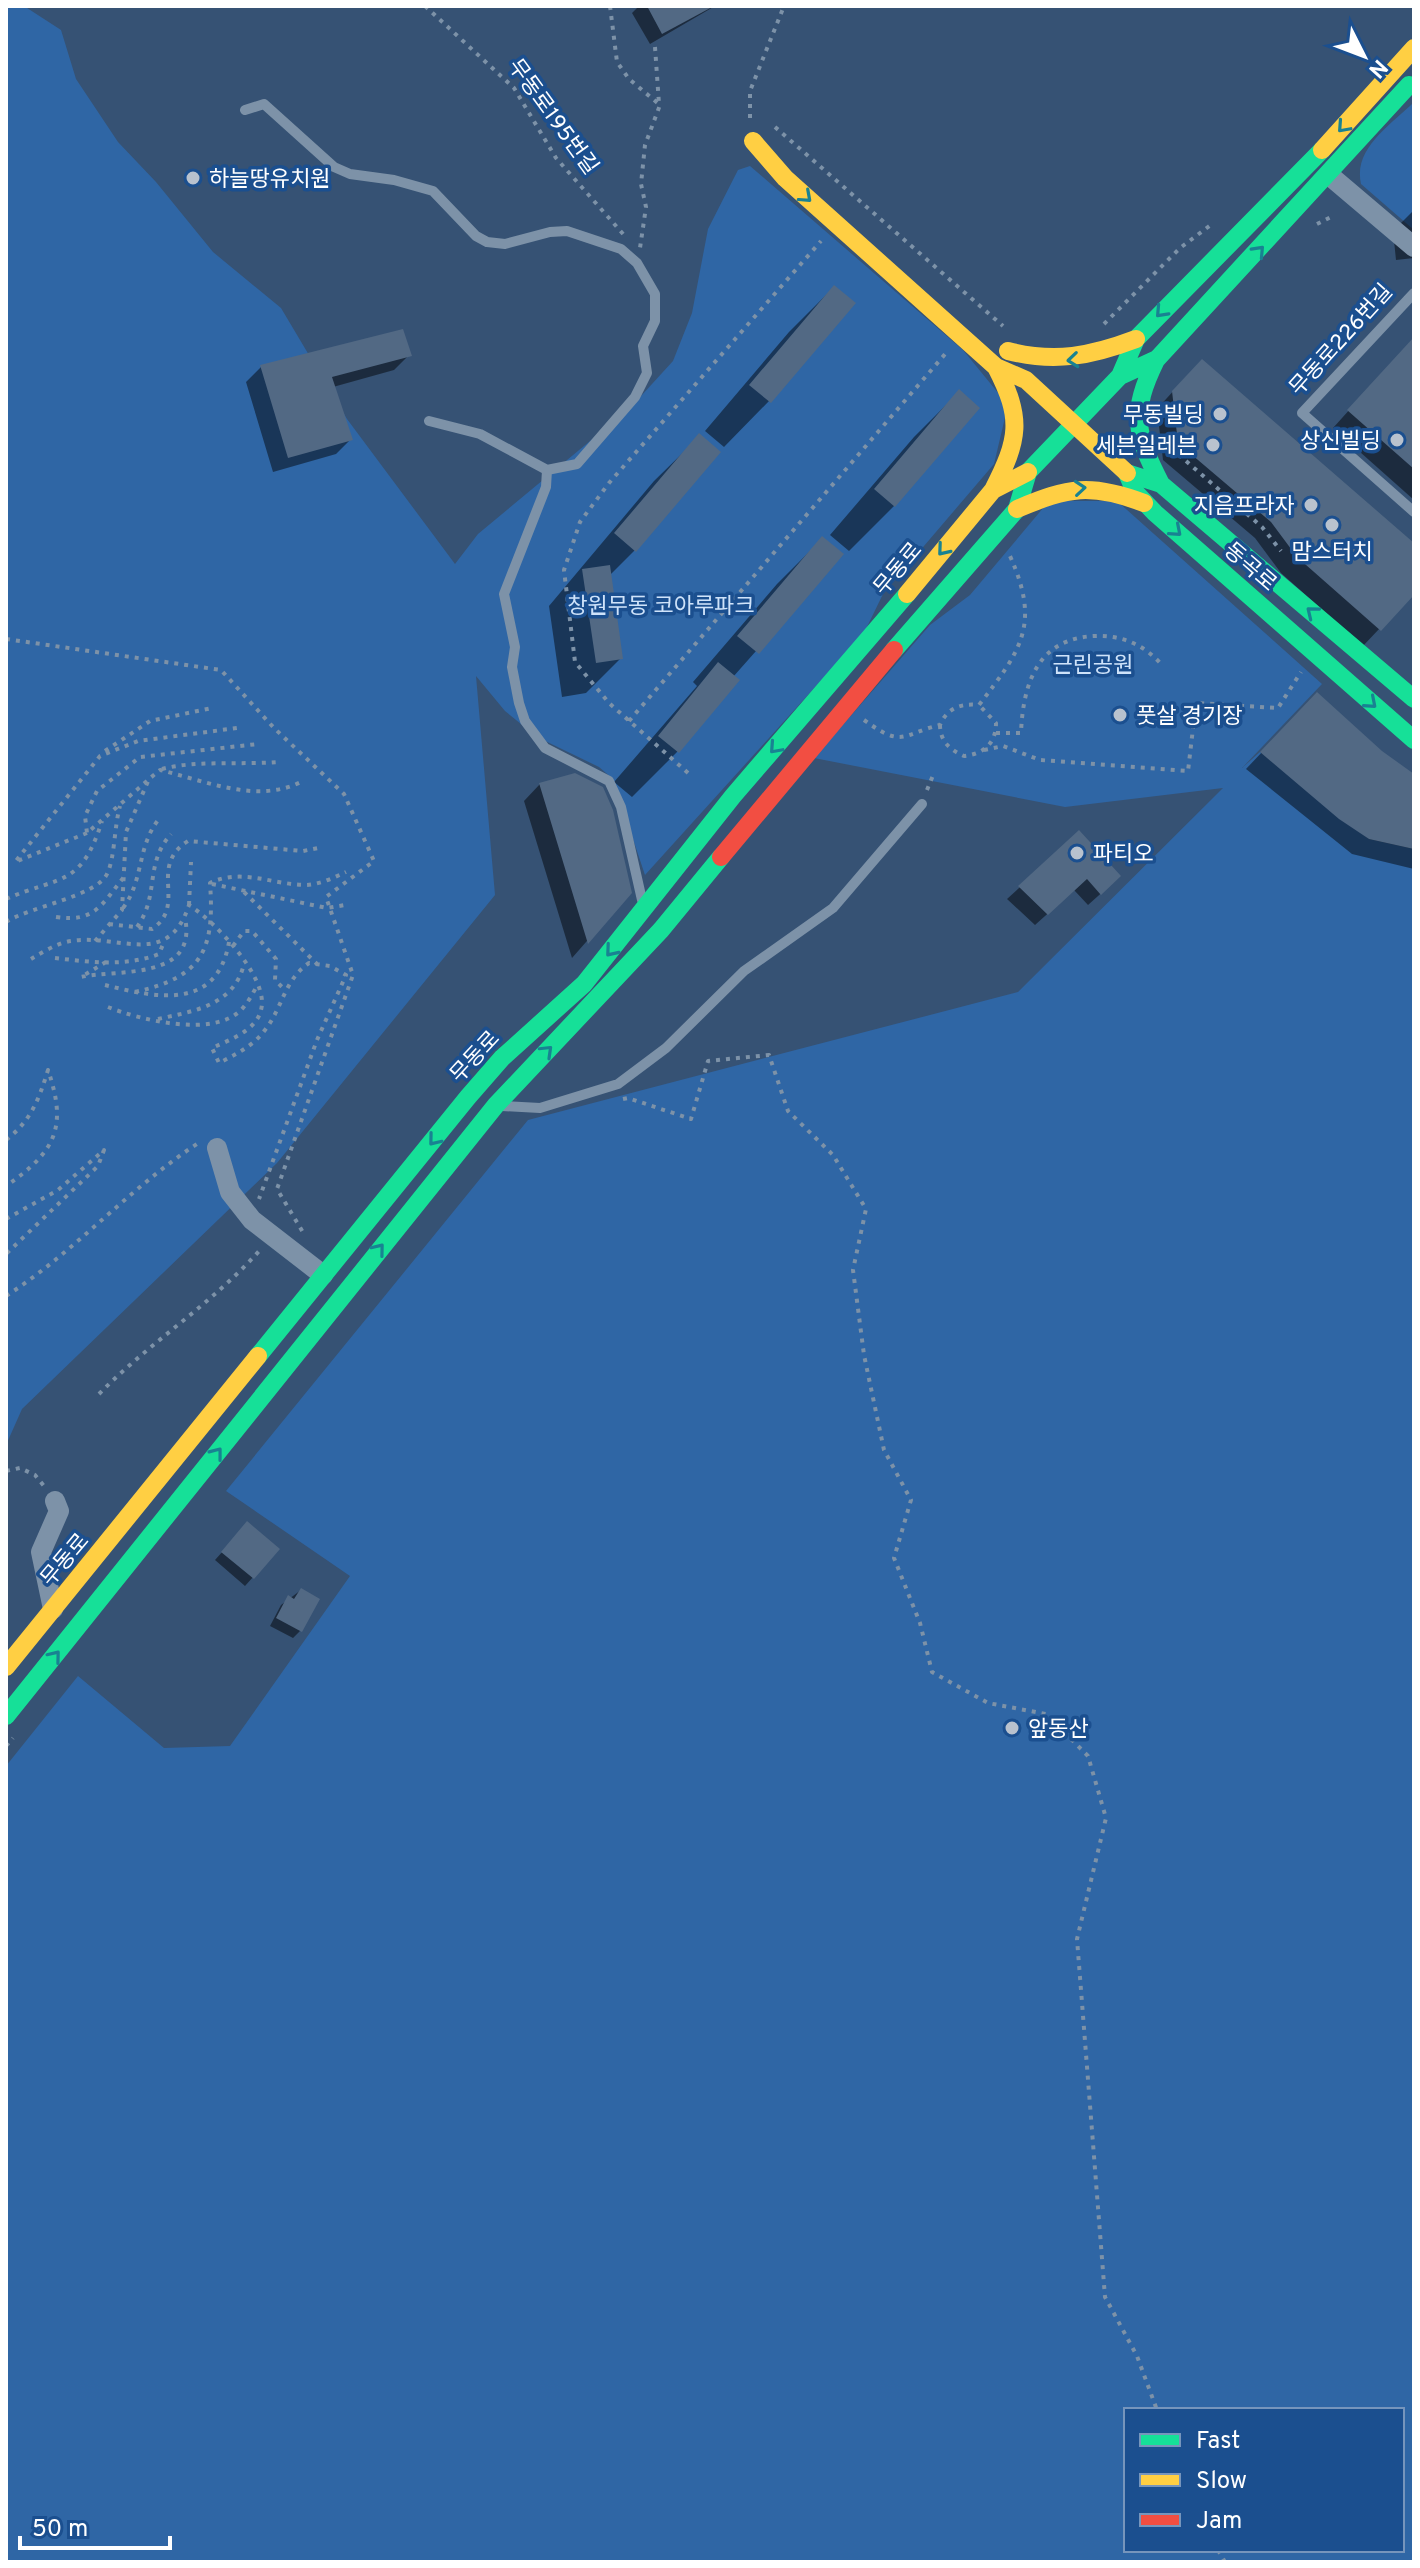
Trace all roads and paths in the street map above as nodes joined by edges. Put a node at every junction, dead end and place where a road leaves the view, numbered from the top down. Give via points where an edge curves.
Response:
1 (425, 6) edge
2 (610, 6) edge
3 (784, 6) edge
4 (655, 47) dead end
5 (1414, 48) edge
6 (1414, 80) edge
7 (659, 106) junction
8 (245, 110) dead end
9 (770, 123) dead end
10 (753, 141) junction
11 (1329, 175) junction
12 (1333, 216) dead end
13 (1215, 222) dead end
14 (836, 225) junction
15 (1314, 226) dead end
16 (1414, 247) edge
17 (637, 263) junction
18 (1414, 293) edge
19 (1094, 334) dead end
20 (1136, 339) junction
21 (1011, 344) junction
22 (946, 353) dead end
23 (1157, 359) junction
24 (996, 367) junction
25 (1120, 376) junction
26 (1026, 380) junction
27 (429, 421) dead end
28 (1074, 424) junction
29 (1166, 439) dead end
30 (547, 470) junction
31 (1028, 472) junction
32 (1127, 473) junction
33 (1161, 484) junction
34 (993, 490) junction
35 (1144, 503) junction
36 (1017, 509) junction
37 (1414, 512) edge
38 (1019, 546) dead end
39 (1283, 555) dead end
40 (1010, 556) junction
41 (1002, 566) dead end
42 (6, 639) edge
43 (1305, 664) dead end
44 (1162, 665) dead end
45 (1414, 699) edge
46 (979, 705) junction
47 (212, 708) dead end
48 (859, 716) dead end
49 (629, 722) junction
50 (940, 725) junction
51 (237, 728) dead end
52 (996, 733) junction
53 (1414, 740) edge
54 (258, 744) dead end
55 (984, 750) junction
56 (100, 756) junction
57 (278, 762) dead end
58 (160, 770) junction
59 (688, 773) dead end
60 (149, 779) junction
61 (301, 782) dead end
62 (120, 804) junction
63 (922, 804) dead end
64 (159, 819) dead end
65 (102, 820) junction
66 (87, 833) junction
67 (171, 834) dead end
68 (323, 847) dead end
69 (191, 862) dead end
70 (346, 872) dead end
71 (124, 877) junction
72 (210, 883) junction
73 (242, 891) junction
74 (6, 899) edge
75 (189, 905) junction
76 (345, 905) dead end
77 (330, 908) junction
78 (646, 909) junction
79 (122, 910) junction
80 (56, 917) dead end
81 (185, 918) junction
82 (211, 920) junction
83 (6, 922) edge
84 (109, 924) junction
85 (137, 927) junction
86 (165, 940) junction
87 (95, 941) junction
88 (231, 944) junction
89 (55, 958) dead end
90 (31, 959) dead end
91 (106, 962) junction
92 (245, 963) junction
93 (317, 964) junction
94 (258, 984) junction
95 (105, 985) dead end
96 (285, 990) junction
97 (135, 992) junction
98 (108, 1007) dead end
99 (152, 1021) junction
100 (613, 1102) dead end
101 (496, 1105) junction
102 (6, 1140) edge
103 (217, 1148) joint
104 (6, 1186) edge
105 (6, 1219) edge
106 (252, 1220) junction
107 (273, 1237) junction
108 (308, 1241) dead end
109 (6, 1254) edge
110 (323, 1275) junction
111 (6, 1296) edge
112 (99, 1394) dead end
113 (6, 1471) edge
114 (55, 1501) joint
115 (53, 1609) junction
116 (6, 1667) edge
117 (6, 1716) edge
118 (1156, 2408) edge

1 - 17 path, 무동로195번길 via 514,88 556,158 622,233
2 - 7 path via 617,62
3 - 10 path via 750,91
4 - 7 path
5 -> 20 main road via 1314,159
6 - 11 main road
7 - 17 path via 645,145 641,184 646,207
8 - 17 lane via 264,104 320,156 350,174 433,191 487,242 505,244 567,231 621,249
9 - 21 path
10 -> 14 main road
10 - 21 main road via 795,167
11 - 16 street
23 -> 11 main road
12 - 15 path
13 - 19 path via 1180,248
14 - 24 main road
14 - 49 path via 580,522 564,570 575,662
17 - 30 lane via 655,294 655,321 643,346 647,373 635,397 577,464
18 - 37 lane, 무동로226번길 via 1302,413
20 -> 21 main road via 1085,359 1064,361 1043,361
20 - 25 main road
21 - 26 main road
22 - 49 path
23 - 25 main road
23 - 33 main road via 1137,396 1136,421
24 - 26 main road
24 - 34 main road via 1016,402 1017,423 1012,452
25 - 28 main road
26 - 28 main road
27 - 30 lane via 480,434
28 - 31 main road
28 - 32 main road
29 - 39 path via 1262,527
30 - 78 lane via 546,487 504,594 519,703 545,748 609,781 621,807
31 - 34 main road
31 - 36 main road
32 - 33 main road, 동곡로
32 - 35 main road, 동곡로
45 -> 33 main road, 동곡로
34 -> 78 main road, 무동로 via 733,796
36 -> 35 main road via 1084,486
35 -> 53 main road, 동곡로
101 -> 36 main road via 661,930 846,704
38 - 40 path
40 - 41 path
40 - 46 path via 1022,584 1025,635
42 - 77 path via 221,670 344,794 374,861 326,897
43 - 55 path via 1278,708 1196,703 1188,771 1040,760 1003,746
44 - 52 path via 1120,637 1072,638 1049,651 1028,684 1021,733
46 - 50 path via 963,704 945,714
46 - 52 path via 992,716
47 - 56 path via 150,721
48 - 50 path via 897,738
49 - 59 path
50 - 55 path via 955,752 964,756
51 - 56 path via 138,741
52 - 55 path
54 - 66 path via 140,757 97,791 85,816
56 - 66 path via 15,862
57 - 58 path via 185,763
58 - 60 path
58 - 61 path via 262,794
60 - 62 path
60 - 71 path via 126,832
62 - 65 path
62 - 83 path via 107,877 92,889
63 - 101 lane via 833,908 744,971 666,1048 618,1084 540,1108
64 - 79 path via 143,846 134,893
65 - 66 path
65 - 74 path via 81,868 61,881
67 - 85 path via 154,858 149,910
68 - 85 path via 303,851 188,841 176,848 166,868 171,899 160,924
69 - 75 path
70 - 72 path via 306,885 247,875
71 - 79 path
71 - 80 path via 85,918
72 - 73 path
72 - 82 path
73 - 77 path
73 - 93 path
75 - 81 path
75 - 82 path
76 - 77 path
77 - 108 path via 353,975 277,1189
78 -> 110 main road, 무동로 via 584,984 502,1058
79 - 84 path
81 - 86 path
81 - 91 path via 188,932 183,945 152,970 81,977
82 - 88 path
82 - 97 path via 210,938 189,973 167,985
84 - 85 path
84 - 87 path
86 - 87 path via 137,945
86 - 91 path via 159,954 143,960
87 - 90 path via 68,941
88 - 92 path
88 - 96 path via 244,931 252,931 276,959 275,980
88 - 97 path via 215,979 199,989 175,996
89 - 91 path
92 - 94 path
92 - 99 path via 229,996
93 - 96 path via 294,973
93 - 106 path via 346,975
94 - 96 path via 261,1010 239,1035 212,1048 219,1063 250,1046 266,1029
94 - 99 path via 239,1012 222,1022
95 - 97 path
98 - 99 path
100 - 118 path via 628,1098 691,1119 708,1061 769,1055 788,1111 833,1155 866,1209 853,1270 864,1355 884,1450 911,1500 894,1558 920,1623 932,1672 988,1703 1046,1714 1088,1756 1106,1818 1077,1939 1105,2297 1137,2356
117 -> 101 main road
102 - 104 path via 38,1104 48,1070 59,1102 56,1127 47,1151
103 - 106 street via 230,1192
103 - 111 path via 201,1142 178,1156
105 - 109 path via 58,1190 104,1150 98,1166
106 - 107 street
107 - 110 street
107 - 112 path via 238,1275
110 - 115 main road, 무동로
113 - 114 path via 20,1468 35,1475
114 - 115 street via 59,1511 41,1552
115 - 116 main road, 무동로

